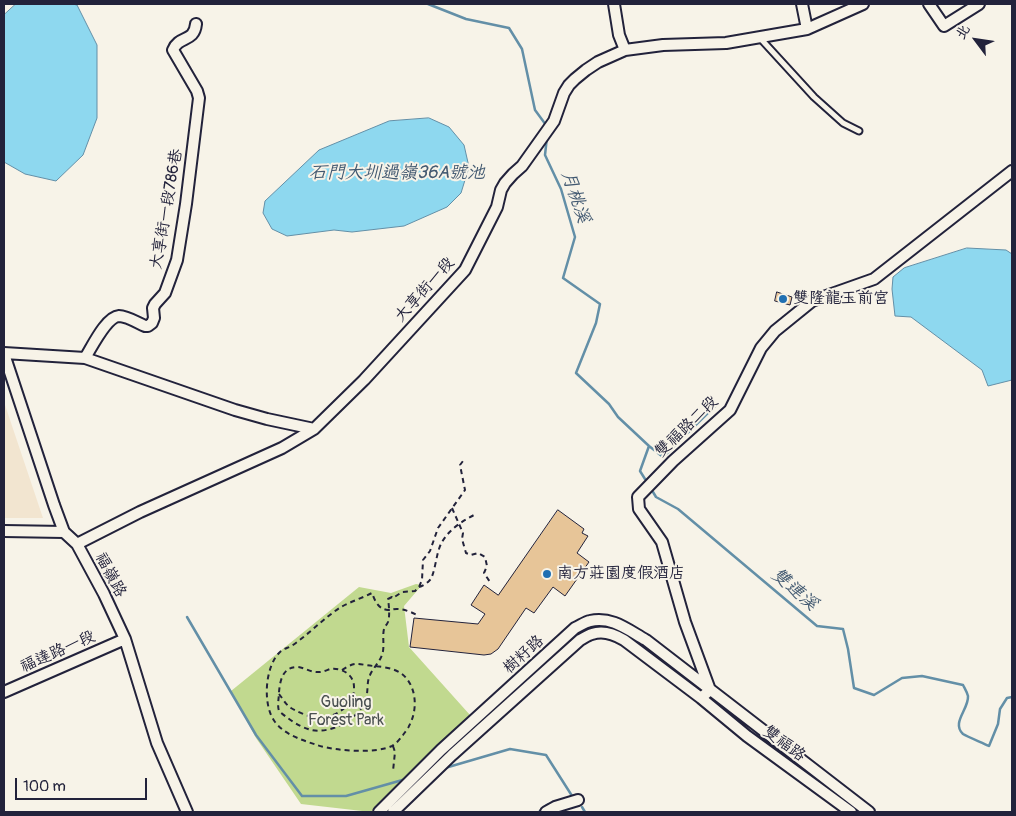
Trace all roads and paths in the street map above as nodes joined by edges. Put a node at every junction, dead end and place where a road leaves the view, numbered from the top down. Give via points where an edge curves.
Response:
1 (614, 4) edge
2 (802, 4) edge
3 (863, 4) edge
4 (929, 4) edge
5 (979, 4) edge
6 (196, 24) dead end
7 (807, 29) junction
8 (760, 38) junction
9 (625, 50) junction
10 (859, 131) dead end
11 (1012, 171) edge
12 (4, 354) edge
13 (85, 358) junction
14 (314, 429) junction
15 (463, 461) dead end
16 (452, 508) junction
17 (476, 514) dead end
18 (459, 524) junction
19 (4, 531) edge
20 (64, 532) junction
21 (77, 544) junction
22 (490, 582) dead end
23 (419, 588) junction
24 (388, 610) junction
25 (417, 615) dead end
26 (125, 639) junction
27 (375, 666) junction
28 (342, 670) junction
29 (710, 690) junction
30 (4, 692) edge
31 (279, 694) junction
32 (701, 698) junction
33 (392, 746) junction
34 (393, 771) dead end
35 (578, 800) dead end
36 (187, 812) edge
37 (379, 812) edge
38 (393, 812) edge
39 (546, 812) edge
40 (851, 812) edge
41 (869, 812) edge

1 - 9 street
2 - 7 street
3 - 7 street
4 - 5 street via 944,26
6 - 13 street, 大享街一段786巷 via 191,36 176,44 173,50 199,98 186,204 176,260 165,294 154,304 152,323 145,326 125,317 116,317 104,327
7 - 8 street
8 - 9 street
8 - 10 lane via 814,97 843,123
9 - 14 street, 大享街一段 via 598,62 575,79 564,93 554,121 522,166 505,183 465,270 364,380
11 - 29 street, 雙福路二段 via 874,279 812,301 775,331 761,348 730,410 638,496 639,510 662,542
12 - 13 street
12 - 20 street, 福嶺路
13 - 14 street via 234,410
14 - 21 street, 大享街一段 via 282,448
15 - 16 path via 460,465 465,490
16 - 18 path
16 - 23 path via 423,560
17 - 18 path
18 - 22 path via 466,553 485,557 484,573
18 - 23 path via 441,544 429,582
19 - 20 street
20 - 21 street, 福嶺路
21 - 26 street, 福嶺路
23 - 24 path via 388,599
24 - 25 path via 397,608
24 - 27 path via 382,654
24 - 33 path via 377,605 372,593 342,607 292,646 281,650 272,661 267,698 275,722 287,733 303,740 343,750 363,751
26 - 30 street, 福達路一段
26 - 36 street, 福嶺路 via 157,743
27 - 28 path via 357,663
27 - 31 path via 368,679 368,694 362,708 353,718 330,729 308,730 284,715 277,704
27 - 33 path via 400,672 414,694 413,718
28 - 31 path via 319,672 296,667 287,670 279,684
28 - 31 path via 350,674 354,682 354,695 347,706 327,717 316,718 291,708
29 - 32 street
29 - 37 street, 樹籽路 via 623,626 605,620 589,621 575,628 467,726
29 - 41 street, 樹籽路
32 - 38 street, 樹籽路 via 615,634 592,634 575,645 452,755
32 - 40 street, 雙福路
33 - 34 path via 395,752
35 - 39 street

